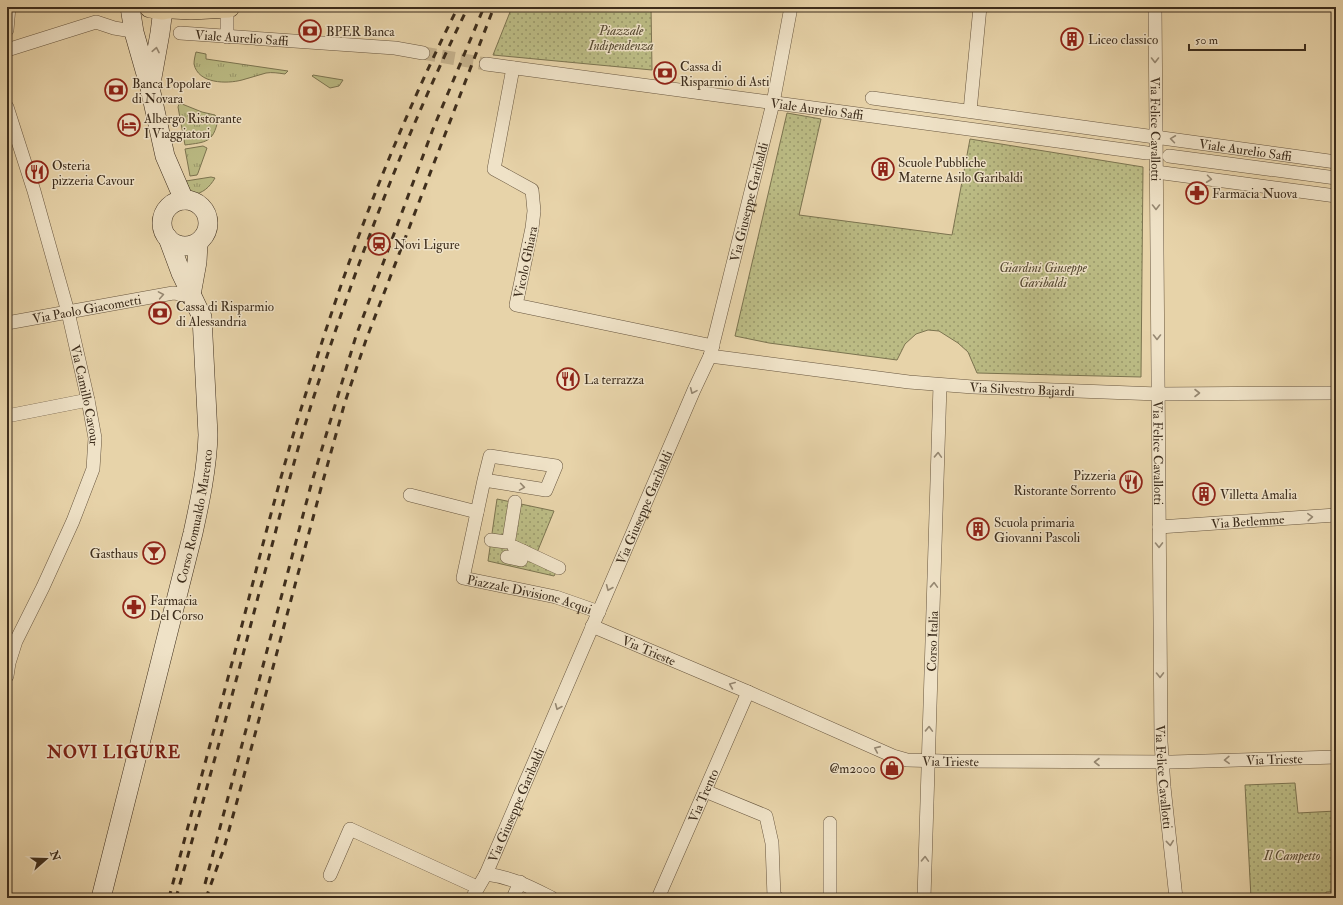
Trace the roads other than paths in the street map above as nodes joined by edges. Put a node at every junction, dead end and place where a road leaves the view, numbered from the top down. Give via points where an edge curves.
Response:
1 (9, 7) edge
2 (130, 7) edge
3 (791, 7) edge
4 (980, 7) edge
5 (1155, 7) edge
6 (165, 8) edge
7 (228, 12) edge
8 (7, 30) edge
9 (126, 30) dead end
10 (180, 34) dead end
11 (227, 37) junction
12 (7, 50) edge
13 (423, 53) tunnel mouth
14 (486, 64) tunnel mouth
15 (513, 68) junction
16 (150, 88) junction
17 (872, 98) dead end
18 (773, 103) junction
19 (7, 107) edge
20 (970, 111) junction
21 (1156, 136) junction
22 (1147, 153) dead end
23 (165, 156) junction
24 (1169, 156) dead end
25 (1336, 162) edge
26 (1156, 172) junction
27 (1336, 178) edge
28 (1336, 196) edge
29 (184, 200) junction
30 (166, 211) junction
31 (168, 238) junction
32 (198, 243) junction
33 (191, 295) junction
34 (68, 312) junction
35 (7, 323) edge
36 (711, 351) junction
37 (940, 385) junction
38 (1336, 393) edge
39 (1158, 394) junction
40 (88, 400) junction
41 (7, 416) edge
42 (484, 480) junction
43 (410, 495) dead end
44 (515, 502) dead end
45 (477, 512) junction
46 (1336, 515) edge
47 (1159, 527) junction
48 (491, 540) dead end
49 (512, 551) junction
50 (557, 570) dead end
51 (599, 612) junction
52 (592, 626) junction
53 (12, 641) edge
54 (7, 676) edge
55 (748, 692) junction
56 (1336, 757) edge
57 (928, 761) junction
58 (1162, 762) junction
59 (705, 791) junction
60 (830, 823) dead end
61 (486, 874) junction
62 (330, 875) dead end
63 (520, 882) junction
64 (474, 893) edge
65 (101, 898) edge
66 (513, 898) edge
67 (552, 898) edge
68 (658, 898) edge
69 (775, 898) edge
70 (830, 898) edge
71 (924, 898) edge
72 (1176, 898) edge

1 - 8 street
2 - 16 main road via 134,32
3 - 18 street, Via Giuseppe Garibaldi
4 - 20 street
5 -> 21 street, Via Felice Cavallotti
6 - 7 main road
16 -> 6 main road
7 - 11 street
9 - 12 street via 96,22
10 - 11 street, Viale Aurelio Saffi
11 - 13 street, Viale Aurelio Saffi via 395,48
14 - 15 street, Viale Aurelio Saffi
15 - 18 street, Viale Aurelio Saffi
15 - 36 street, Vicolo Ghiara via 494,169 532,190 532,228 516,305
16 - 23 main road
17 - 20 street, Viale Aurelio Saffi
18 - 22 street, Viale Aurelio Saffi
18 - 36 street, Via Giuseppe Garibaldi
19 - 34 street, Via Camillo Cavour
20 - 21 street, Viale Aurelio Saffi
25 -> 21 street, Viale Aurelio Saffi
21 - 26 street, Via Felice Cavallotti
23 - 29 main road
23 - 30 main road
24 - 27 street, Viale Aurelio Saffi
26 -> 28 street
26 -> 39 street, Via Felice Cavallotti
29 - 30 main road
29 - 32 main road via 200,206 207,216 207,231
30 - 31 main road via 162,225
31 - 32 main road via 174,244 182,246
31 - 33 main road, Corso Romualdo Marenco
32 - 33 main road
34 -> 33 street, Via Paolo Giacometti via 173,293
33 - 65 main road, Corso Romualdo Marenco via 202,317 208,435 202,494
34 - 35 street, Via Paolo Giacometti
34 - 40 street, Via Camillo Cavour
36 - 37 street, Via Silvestro Bajardi
36 -> 51 street, Via Giuseppe Garibaldi
37 - 39 street, Via Silvestro Bajardi
57 -> 37 street, Corso Italia
39 -> 38 street, Via Silvestro Bajardi
39 - 47 street, Via Felice Cavallotti
40 - 41 street
40 - 53 street, Via Camillo Cavour via 94,438 93,469 43,587
42 -> 42 street, Piazzale Divisione Acqui via 546,490 556,466 490,456
42 - 45 street, Piazzale Divisione Acqui
43 - 45 street
44 - 49 street
45 - 51 street, Piazzale Divisione Acqui via 463,578 556,597
47 -> 46 street, Via Betlemme
47 -> 58 street, Via Felice Cavallotti
48 - 49 street
49 - 50 street
51 - 52 street, Via Giuseppe Garibaldi
55 -> 52 street, Via Trieste
52 -> 61 street, Via Giuseppe Garibaldi
53 - 54 street, Via Camillo Cavour
57 -> 55 street, Via Trieste via 893,756
55 - 59 street, Via Trento
56 -> 58 street, Via Trieste
58 -> 57 street, Via Trieste
71 -> 57 street, Corso Italia
58 -> 72 street, Via Felice Cavallotti
59 - 68 street, Via Trento
59 - 69 street via 766,816 772,843
60 - 70 street
61 - 63 street
61 - 64 street, Via Giuseppe Garibaldi
62 - 64 street via 350,829
63 - 66 street
63 - 67 street

